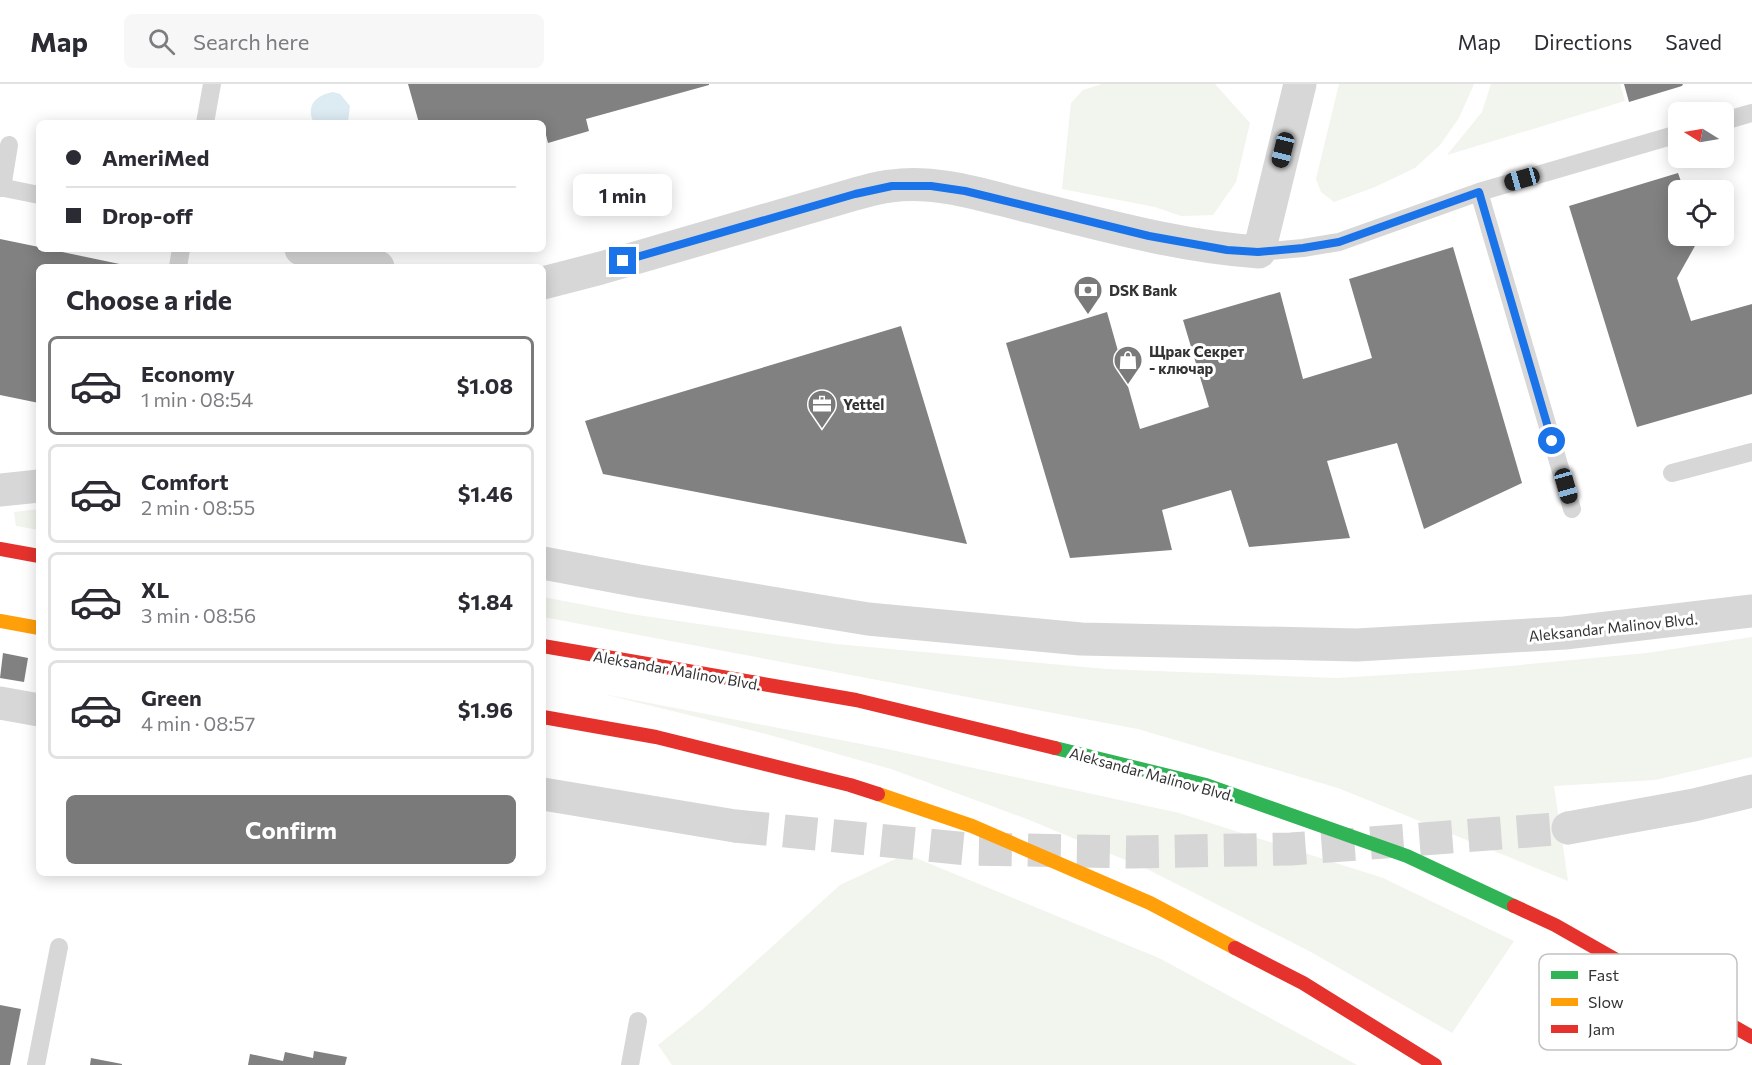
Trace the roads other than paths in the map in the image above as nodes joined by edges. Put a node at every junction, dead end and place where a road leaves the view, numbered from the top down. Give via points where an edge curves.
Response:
1 (212, 84) edge
2 (1300, 84) edge
3 (1752, 113) edge
4 (1734, 118) edge
5 (206, 120) edge
6 (1668, 137) edge
7 (9, 145) dead end
8 (1, 187) edge
9 (1479, 192) junction
10 (36, 194) edge
11 (314, 252) edge
12 (1258, 252) junction
13 (365, 264) edge
14 (546, 282) edge
15 (1752, 452) edge
16 (1672, 473) dead end
17 (0, 480) edge
18 (35, 486) edge
19 (0, 490) edge
20 (1572, 509) dead end
21 (0, 549) edge
22 (36, 555) edge
23 (546, 564) edge
24 (1752, 611) edge
25 (0, 621) edge
26 (36, 627) edge
27 (546, 647) edge
28 (0, 703) edge
29 (36, 709) edge
30 (546, 718) edge
31 (1752, 791) edge
32 (546, 794) edge
33 (735, 826) tunnel mouth
34 (1568, 828) tunnel mouth
35 (59, 947) dead end
36 (1607, 954) edge
37 (638, 1021) dead end
38 (1737, 1028) edge
39 (1752, 1036) edge
40 (36, 1065) edge
41 (630, 1065) edge
42 (1435, 1065) edge

1 - 5 lane
2 - 12 street
3 - 4 lane
6 - 9 lane
7 - 8 lane
8 - 10 lane
9 - 12 lane via 1339,242
9 - 20 lane
11 - 13 street
12 - 14 street via 1149,236 965,191 892,186
15 - 16 lane
17 - 18 lane
18 - 19 street
21 - 22 main road
23 - 24 street, Aleksandar Malinov Blvd. via 868,619 1081,639 1357,645 1565,633
25 - 26 main road
27 - 36 main road, Aleksandar Malinov Blvd. via 856,700 1206,785 1407,856 1556,925
28 - 29 street
30 - 42 main road via 656,737 850,785 972,826 1160,909 1303,983
31 - 34 street via 1694,806
32 - 33 street
35 - 40 lane
37 - 41 lane
38 - 39 main road, Aleksandar Malinov Blvd.

